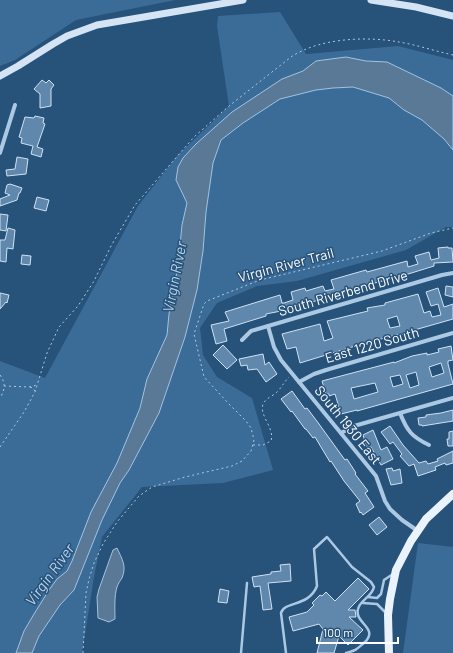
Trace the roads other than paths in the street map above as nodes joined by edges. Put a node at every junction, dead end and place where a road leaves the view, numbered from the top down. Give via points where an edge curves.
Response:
1 (243, 0) edge
2 (371, 0) edge
3 (453, 16) edge
4 (0, 76) edge
5 (16, 105) dead end
6 (0, 153) edge
7 (453, 273) edge
8 (268, 326) junction
9 (453, 333) edge
10 (242, 340) dead end
11 (299, 382) junction
12 (453, 398) edge
13 (400, 413) junction
14 (341, 434) junction
15 (429, 445) dead end
16 (453, 494) edge
17 (418, 531) junction
18 (396, 572) junction
19 (247, 583) dead end
20 (368, 597) junction
21 (362, 603) junction
22 (388, 615) junction
23 (241, 653) edge
24 (286, 653) edge
25 (346, 653) edge
26 (389, 653) edge

1 - 4 main road via 97,25 58,42
2 - 3 main road
5 - 6 street
7 - 8 street, South Riverbend Drive
8 - 10 street, South Riverbend Drive via 251,330
8 - 11 street, South 1930 East via 277,354
9 - 11 street, East 1220 South via 326,370
11 - 14 street, South 1930 East
12 - 13 street
13 - 14 street via 354,426
13 - 15 street via 412,435
14 - 17 street, South 1930 East via 376,476 390,509
16 - 17 main road via 426,519
17 - 18 main road
18 - 20 lane via 384,580 381,594 377,598
18 - 22 main road
19 - 23 lane
20 - 21 lane
20 - 24 lane via 374,587 371,582 352,566 327,537 314,549 317,586 315,591 306,600 282,609
21 - 22 lane via 377,604
21 - 25 lane via 358,607 358,618 370,633 368,639 355,652
22 - 26 main road

